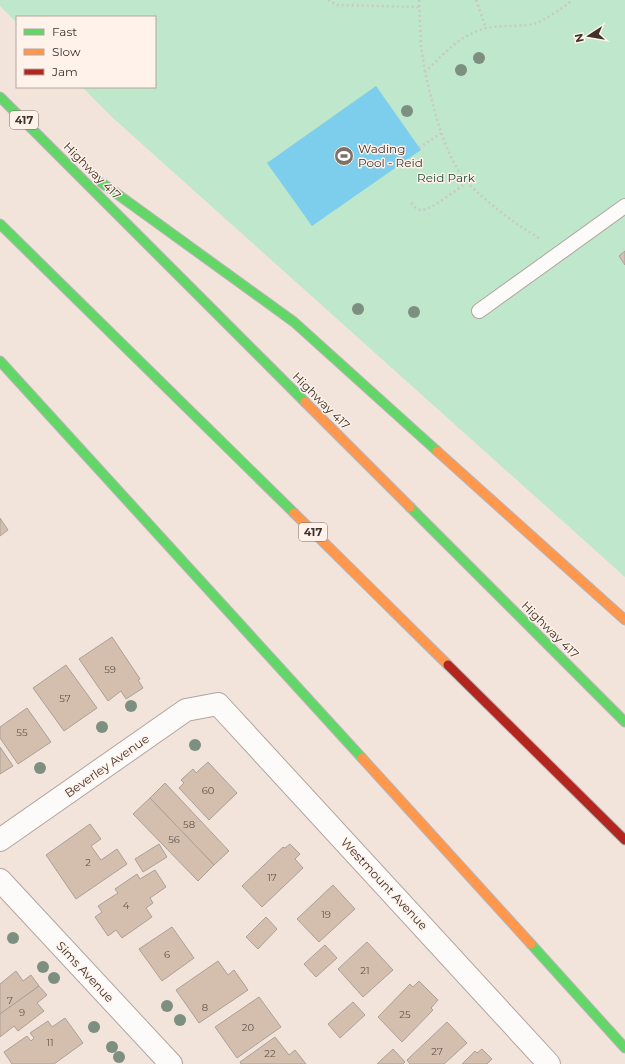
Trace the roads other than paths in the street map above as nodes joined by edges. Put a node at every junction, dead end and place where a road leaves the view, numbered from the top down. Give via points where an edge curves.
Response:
1 (0, 97) edge
2 (48, 144) junction
3 (625, 206) edge
4 (0, 224) edge
5 (479, 311) dead end
6 (0, 361) edge
7 (625, 620) edge
8 (218, 704) joint
9 (625, 722) edge
10 (0, 840) edge
11 (625, 840) edge
12 (0, 880) edge
13 (625, 1048) edge
14 (171, 1064) edge
15 (549, 1064) edge

1 - 2 highway, Highway 417 / 417
2 - 7 highway via 294,322
2 - 9 highway, Highway 417 / 417
3 - 5 lane
4 - 11 highway, 417
6 - 13 highway
8 - 10 street, Beverley Avenue via 186,710
8 - 15 street, Westmount Avenue
12 - 14 street, Sims Avenue

